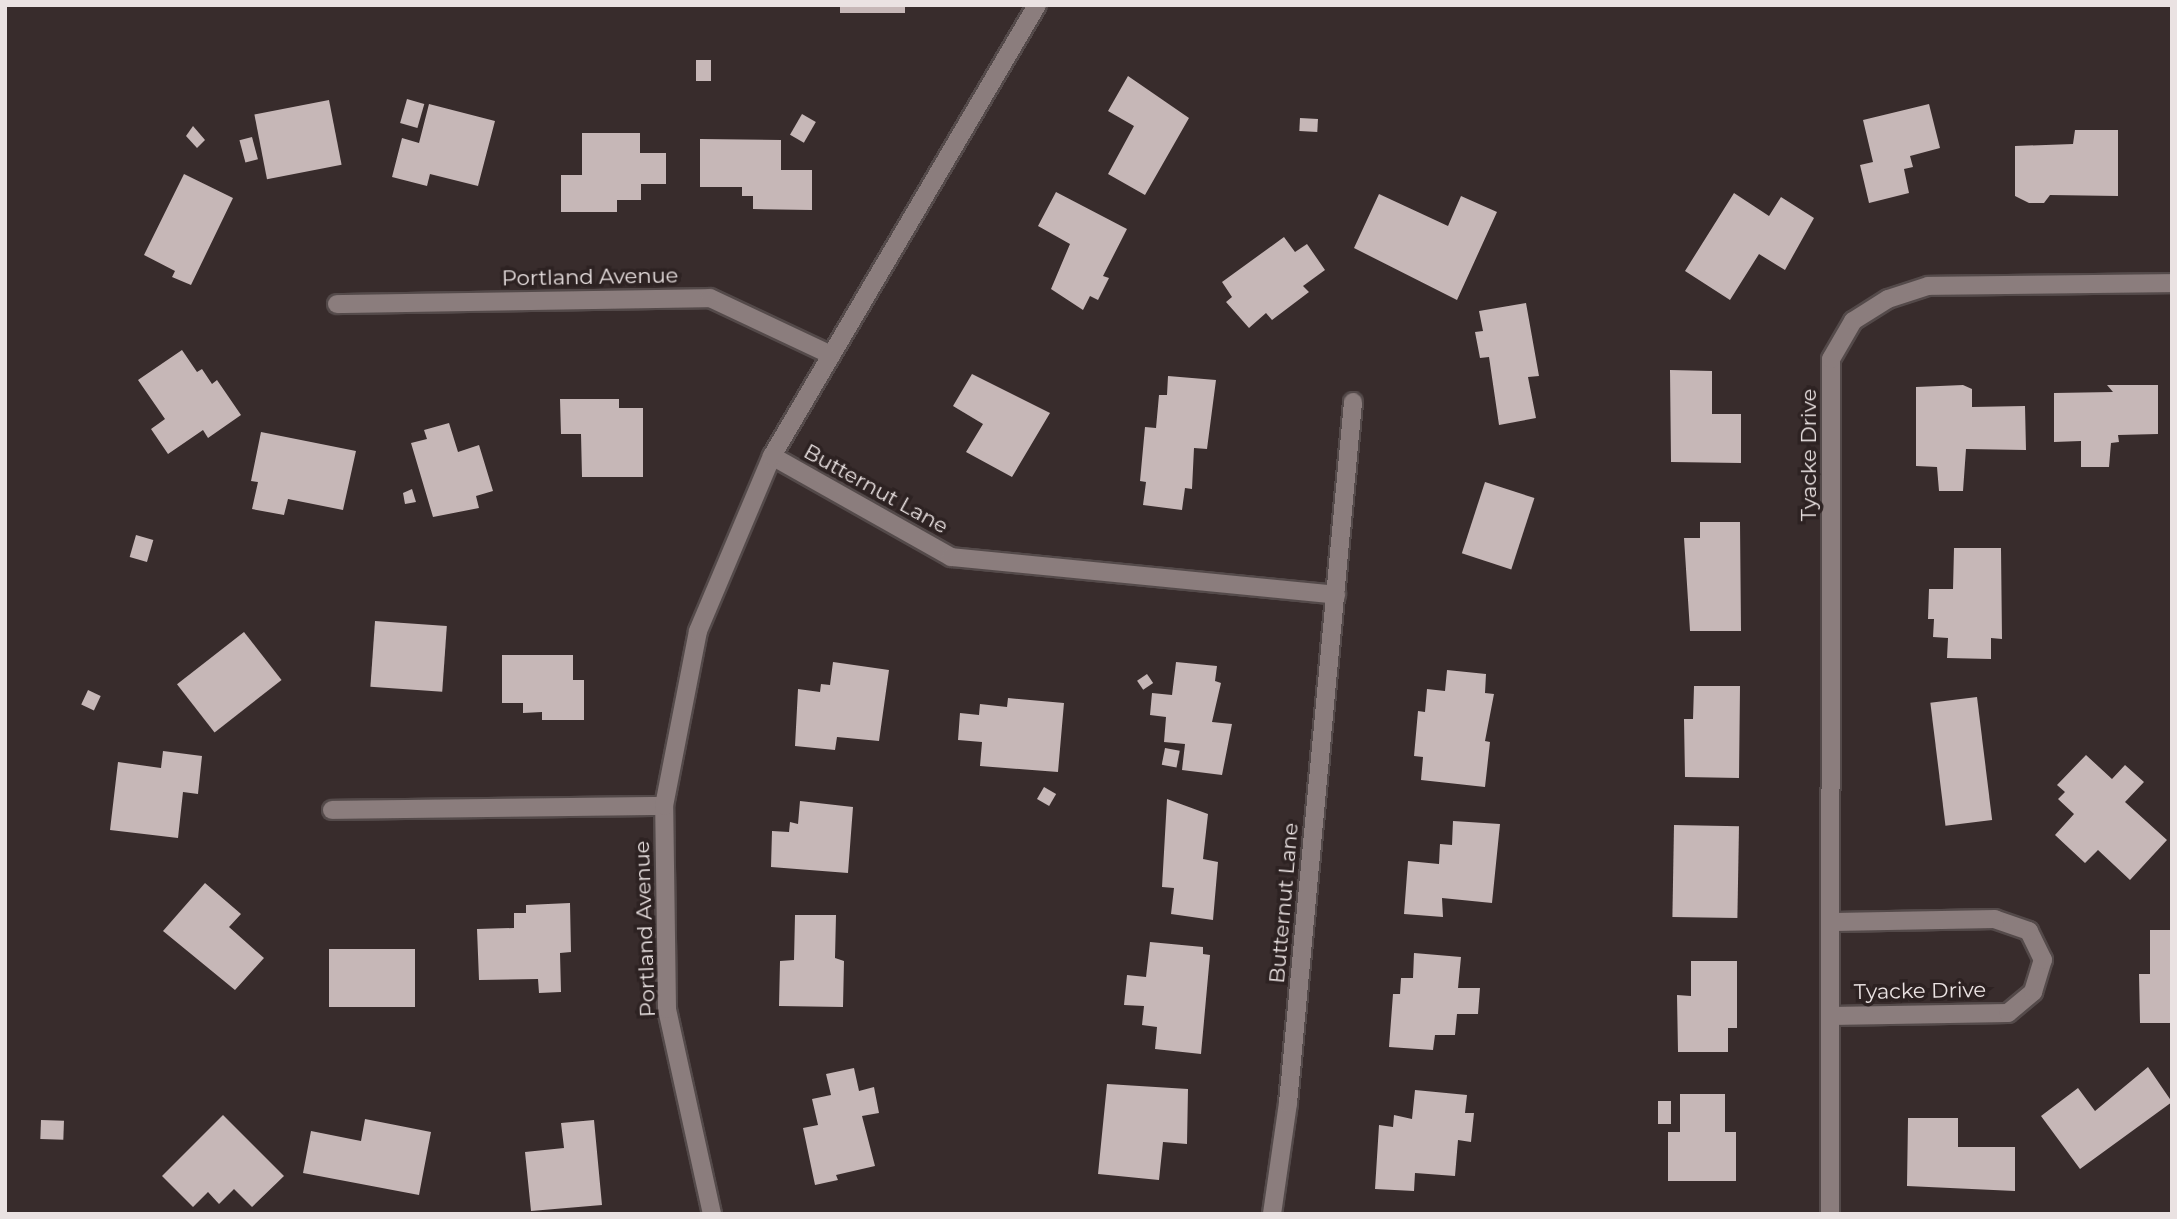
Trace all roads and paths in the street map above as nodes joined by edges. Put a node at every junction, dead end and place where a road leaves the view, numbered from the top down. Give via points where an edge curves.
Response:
1 (1037, 5) edge
2 (2172, 283) edge
3 (337, 304) dead end
4 (831, 355) junction
5 (1353, 402) dead end
6 (772, 456) junction
7 (1336, 595) junction
8 (664, 806) junction
9 (332, 810) dead end
10 (1834, 922) junction
11 (1831, 1016) junction
12 (712, 1214) edge
13 (1272, 1214) edge
14 (1830, 1214) edge

1 - 4 street, Portland Avenue
2 - 10 street, Tyacke Drive via 1928,286 1888,299 1853,321 1831,359
3 - 4 street, Portland Avenue via 710,298
4 - 6 street, Portland Avenue
5 - 7 street, Butternut Lane
6 - 7 street, Butternut Lane via 951,557
6 - 8 street, Portland Avenue via 698,631
7 - 13 street, Butternut Lane via 1288,1103
8 - 9 street
8 - 12 street, Portland Avenue via 667,1009
10 - 11 street, Tyacke Drive
10 - 11 street, Tyacke Drive via 1995,919 2029,931 2043,960 2033,992 2008,1013
11 - 14 street, Tyacke Drive

